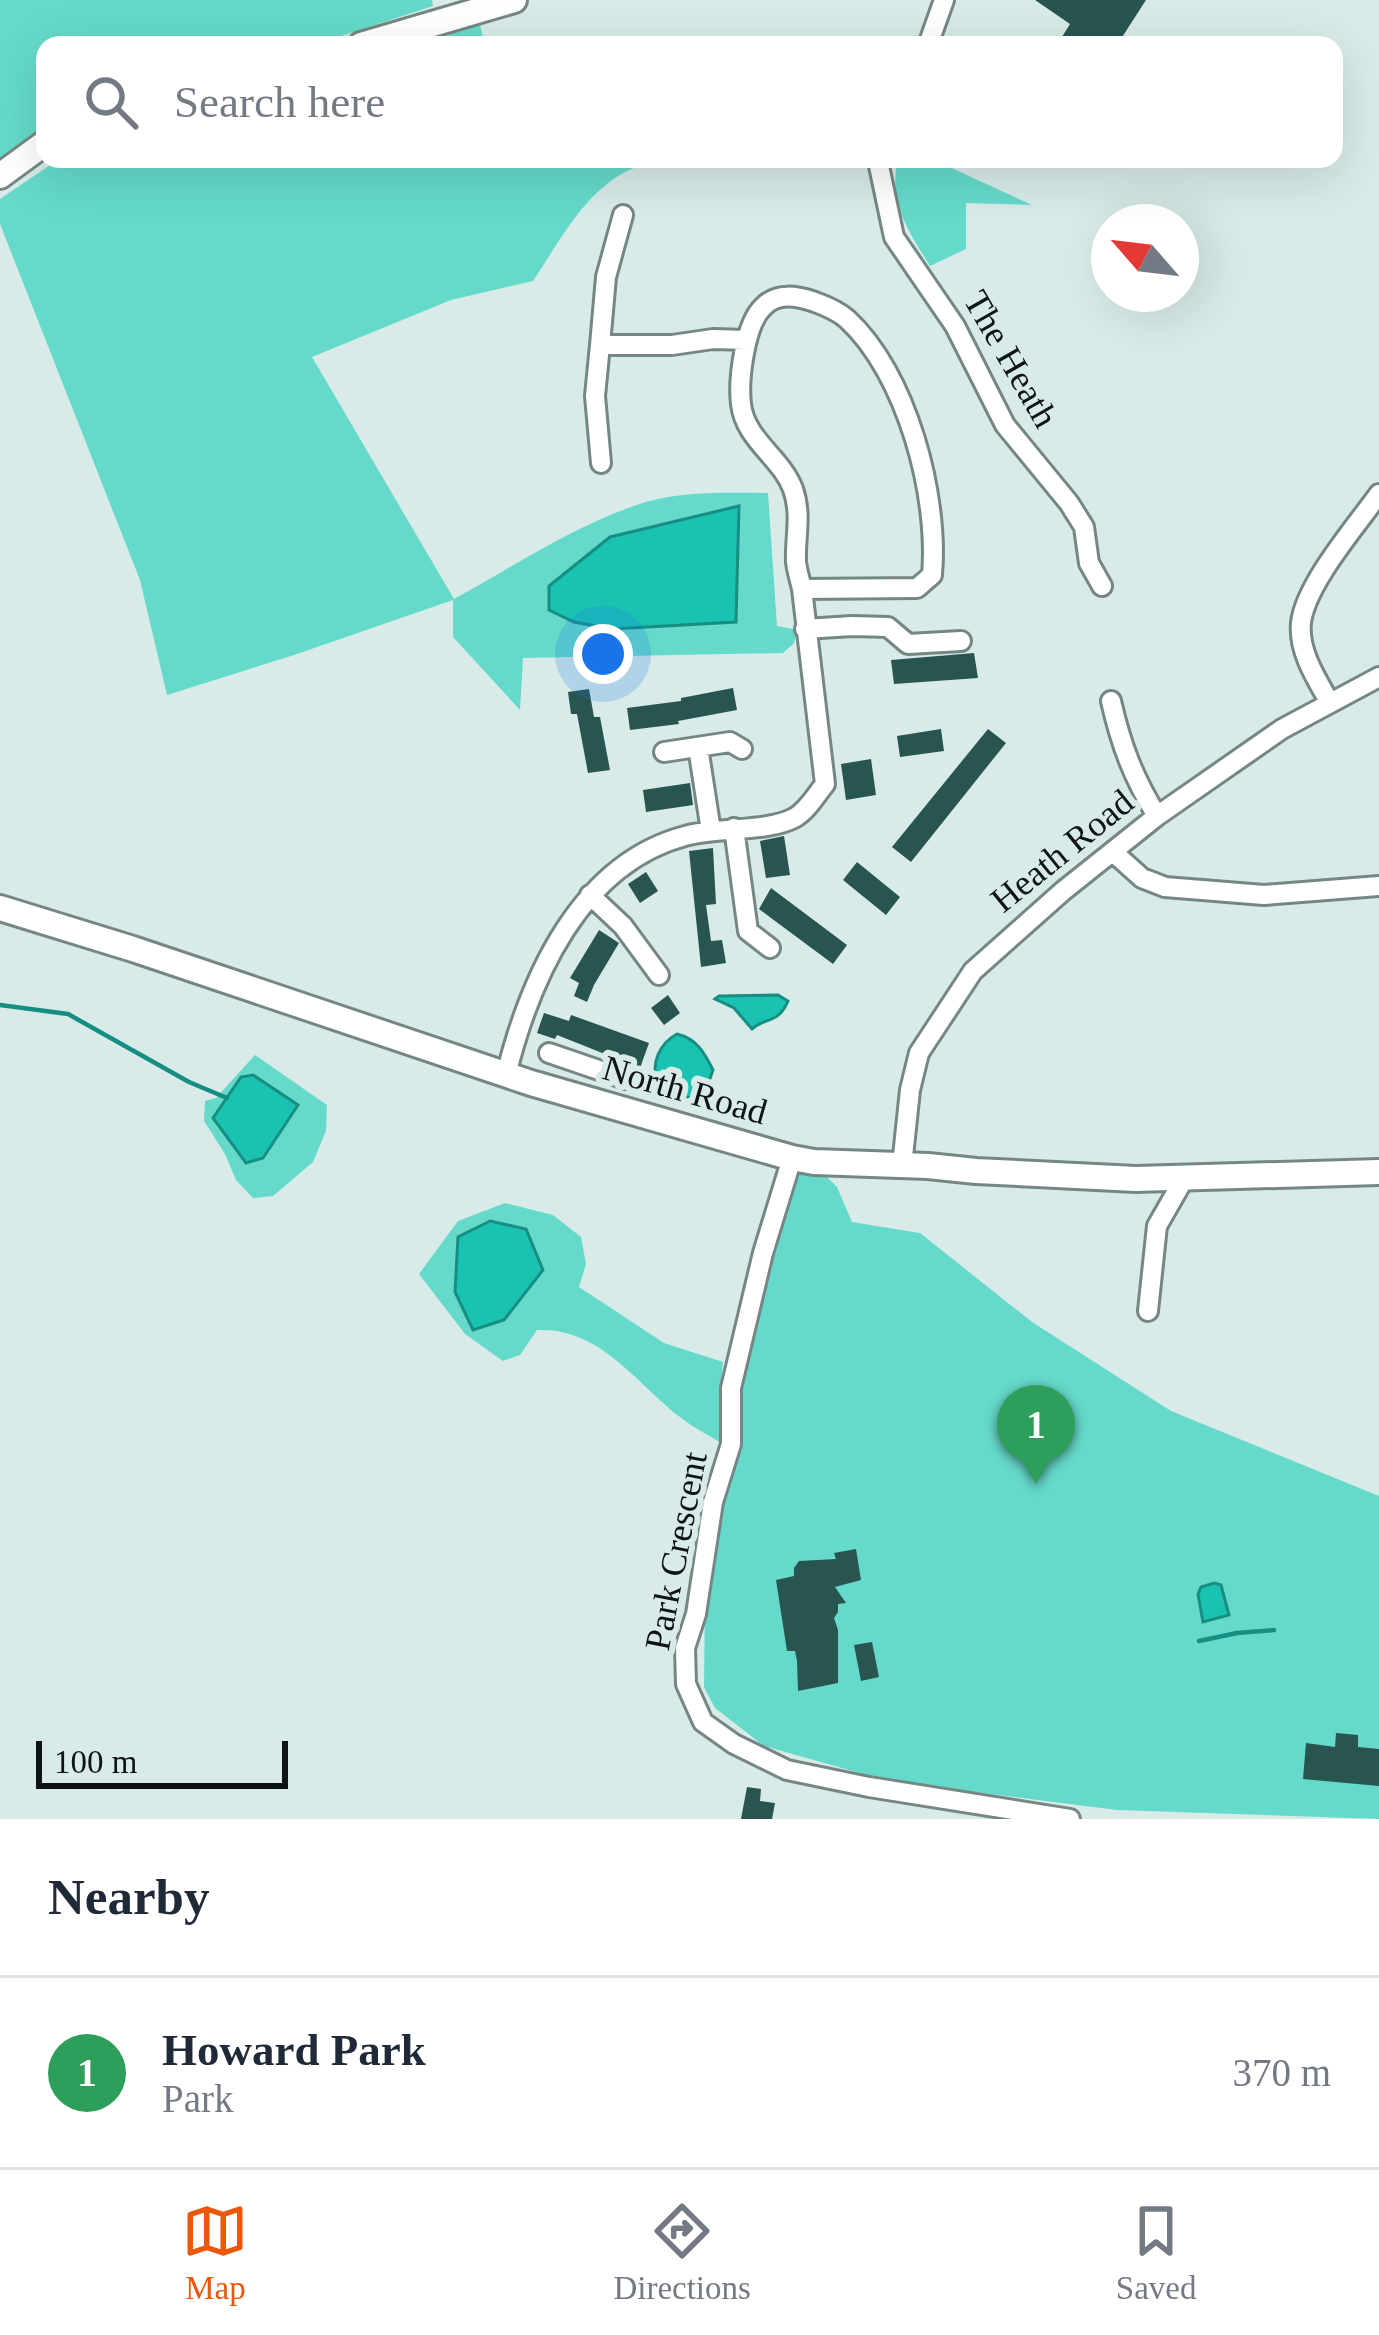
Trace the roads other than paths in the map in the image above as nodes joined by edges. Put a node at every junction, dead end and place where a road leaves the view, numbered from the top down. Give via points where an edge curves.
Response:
1 (514, 0) edge
2 (944, 0) edge
3 (392, 36) edge
4 (931, 36) edge
5 (36, 150) edge
6 (881, 168) edge
7 (0, 176) edge
8 (623, 214) dead end
9 (748, 340) junction
10 (600, 345) junction
11 (601, 463) dead end
12 (1379, 494) edge
13 (1102, 586) dead end
14 (802, 590) junction
15 (805, 629) junction
16 (961, 641) dead end
17 (1379, 677) edge
18 (1111, 701) dead end
19 (1330, 703) junction
20 (698, 747) junction
21 (742, 749) dead end
22 (664, 752) dead end
23 (1157, 816) junction
24 (734, 828) junction
25 (711, 831) junction
26 (1113, 852) junction
27 (1379, 886) edge
28 (590, 896) junction
29 (0, 908) edge
30 (746, 911) junction
31 (724, 914) dead end
32 (770, 948) dead end
33 (659, 975) dead end
34 (548, 1053) dead end
35 (596, 1070) junction
36 (506, 1075) junction
37 (625, 1079) dead end
38 (586, 1100) junction
39 (792, 1158) junction
40 (902, 1166) junction
41 (1379, 1172) edge
42 (1185, 1178) junction
43 (1148, 1311) dead end
44 (1070, 1819) edge

1 - 3 street
2 - 4 street
5 - 7 street
6 - 13 street, The Heath via 894,237 955,326 1005,425 1084,527
8 - 10 street
9 - 10 street
9 - 14 street via 741,409 792,486
9 - 14 street via 760,308 784,296 844,316 879,359 920,453 935,544 932,575 917,588
10 - 11 street
12 - 19 street via 1312,589 1301,624 1305,653
14 - 15 street
15 - 16 street via 888,627 908,644
15 - 24 street via 825,784 796,818
17 - 19 street, Heath Road
18 - 23 street via 1122,747
19 - 23 street, Heath Road
20 - 21 street via 730,742
20 - 22 street
20 - 25 street
23 - 26 street, Heath Road
24 - 25 street
24 - 30 street
25 - 28 street via 630,860
26 - 27 street via 1166,887 1264,895
26 - 40 street, Heath Road via 1001,944 951,1000 919,1053
28 - 33 street
28 - 36 street via 546,967
29 - 36 street, North Road
30 - 31 street
30 - 32 street via 748,931
34 - 35 street
35 - 37 street
35 - 38 street
36 - 38 street, North Road
38 - 39 street, North Road
39 - 40 street, North Road
39 - 44 street, Park Crescent via 731,1388 731,1444 685,1648 686,1684 703,1722 788,1770
40 - 42 street, North Road
41 - 42 street, North Road
42 - 43 street via 1156,1226

